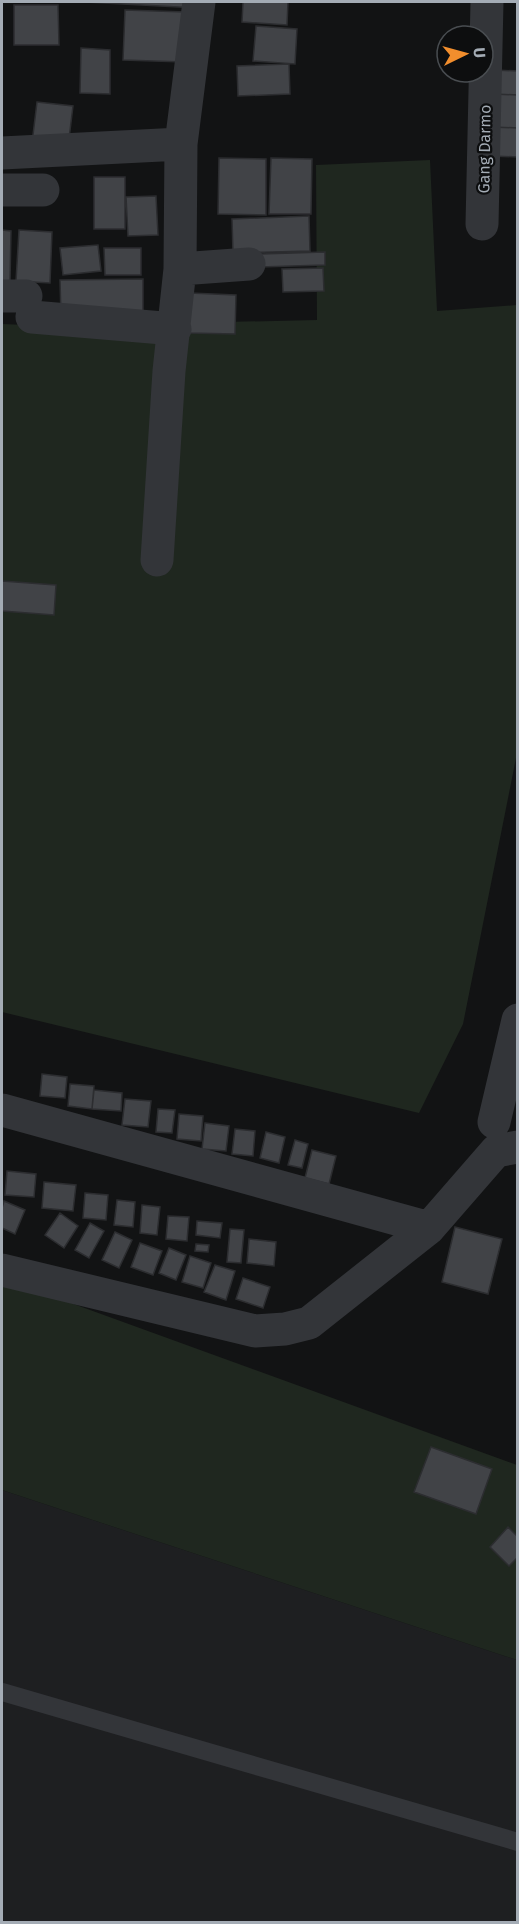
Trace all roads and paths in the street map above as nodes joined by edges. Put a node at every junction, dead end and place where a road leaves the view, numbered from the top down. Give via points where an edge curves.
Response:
1 (199, 2) edge
2 (487, 2) edge
3 (182, 144) junction
4 (2, 153) edge
5 (2, 190) edge
6 (44, 190) dead end
7 (482, 224) dead end
8 (249, 264) dead end
9 (180, 269) junction
10 (20, 303) edge
11 (175, 329) junction
12 (157, 560) dead end
13 (518, 1020) edge
14 (2, 1110) edge
15 (494, 1122) dead end
16 (518, 1147) edge
17 (429, 1228) junction
18 (2, 1270) edge
19 (2, 1692) edge
20 (518, 1842) edge

1 - 3 street
2 - 7 street, Gang Darmo
3 - 4 street
3 - 9 street
5 - 6 street
8 - 9 street
9 - 11 street
10 - 11 street
11 - 12 street
13 - 15 street
14 - 17 street
16 - 17 street via 495,1151
17 - 18 street via 309,1323 285,1329 255,1331
19 - 20 lane

